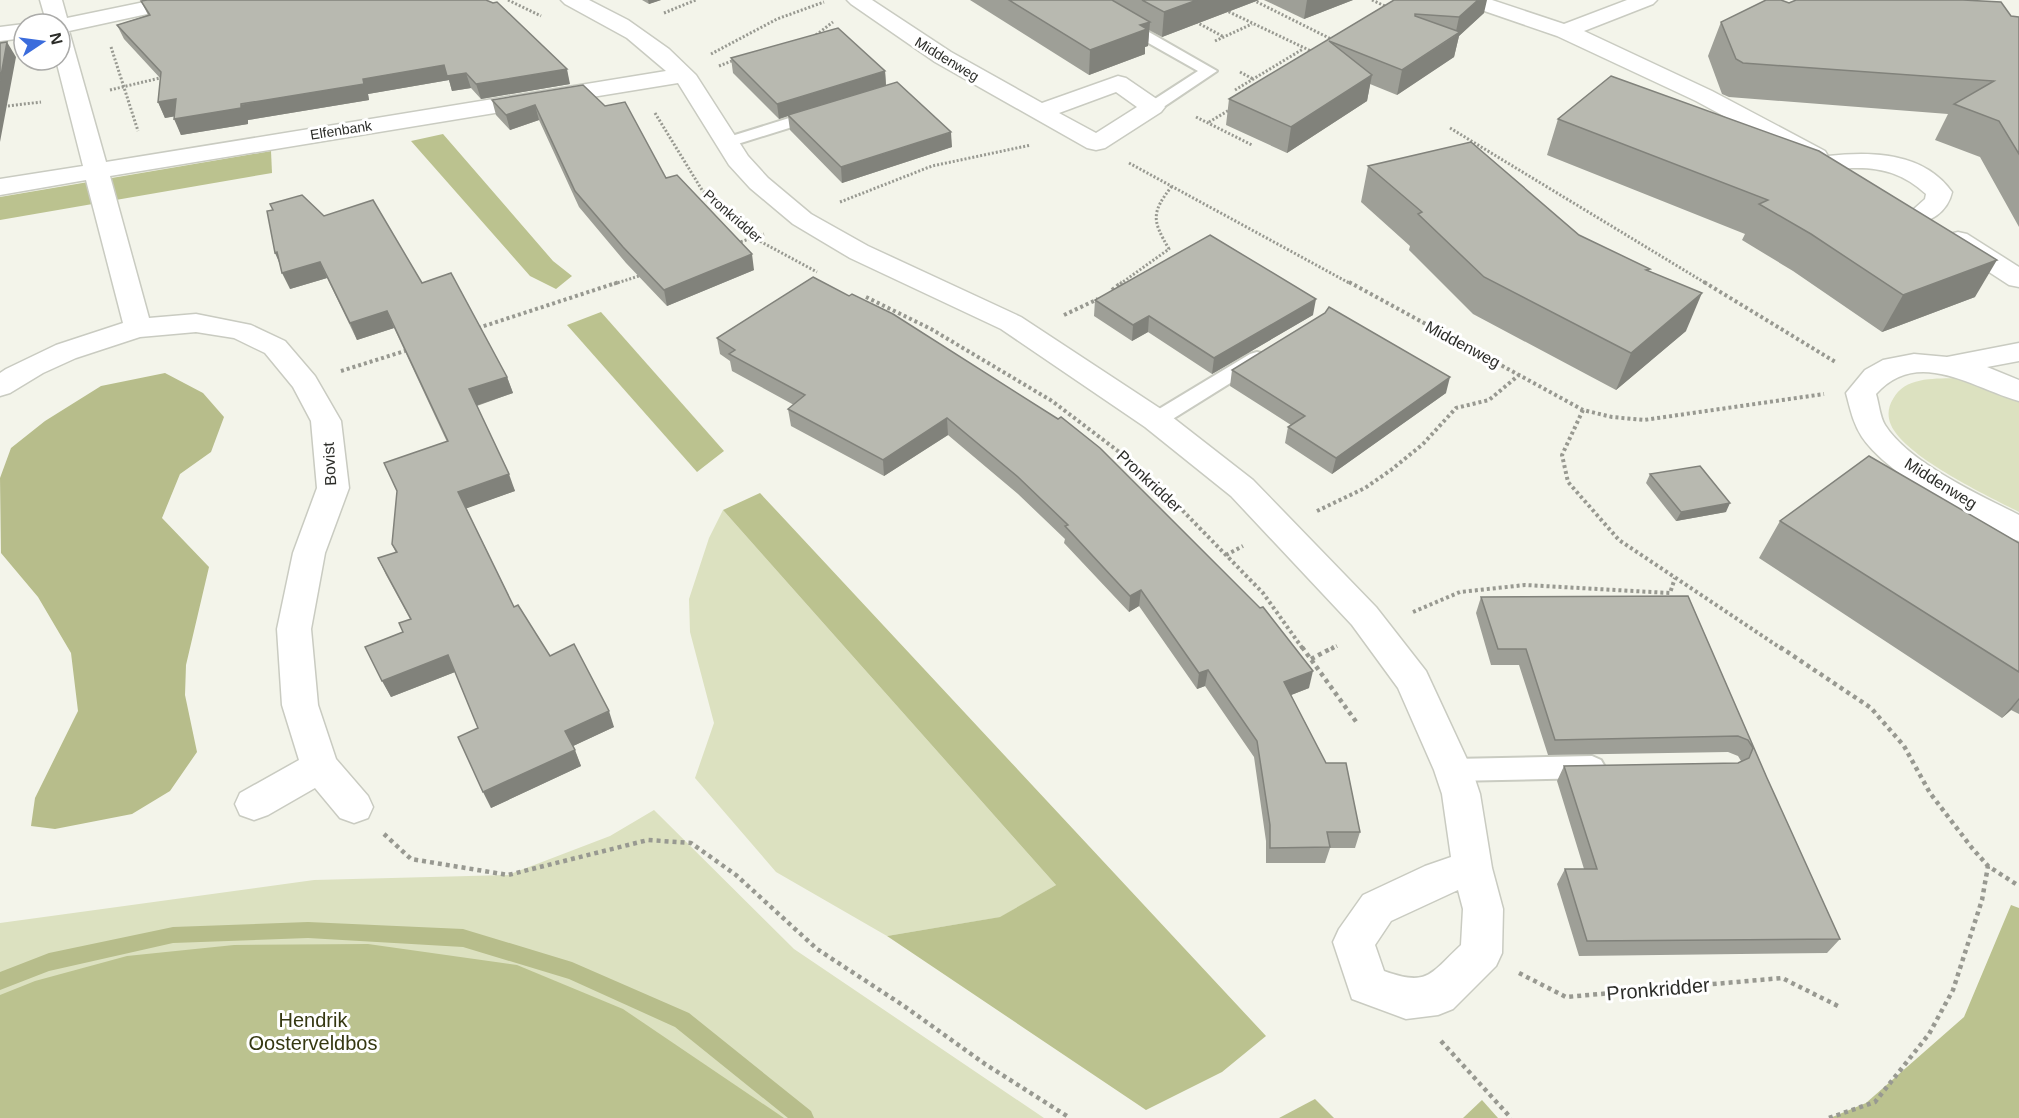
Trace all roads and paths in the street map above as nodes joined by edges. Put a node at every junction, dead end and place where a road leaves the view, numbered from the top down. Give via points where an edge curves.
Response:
1 (184, 0) edge
2 (508, 0) edge
3 (572, 0) edge
4 (829, 0) edge
5 (1096, 0) edge
6 (1253, 0) edge
7 (1372, 0) edge
8 (1471, 0) edge
9 (1646, 0) edge
10 (859, 1) edge
11 (1224, 9) dead end
12 (1392, 9) edge
13 (543, 17) dead end
14 (103, 18) junction
15 (1195, 21) dead end
16 (72, 23) edge
17 (1565, 30) junction
18 (815, 36) edge
19 (1224, 37) dead end
20 (1328, 48) edge
21 (1303, 49) junction
22 (743, 58) edge
23 (1309, 60) edge
24 (71, 72) edge
25 (170, 76) edge
26 (684, 76) junction
27 (633, 82) junction
28 (124, 87) junction
29 (1233, 92) dead end
30 (78, 97) junction
31 (1239, 103) edge
32 (1153, 106) junction
33 (0, 107) edge
34 (837, 109) edge
35 (1204, 110) dead end
36 (1040, 112) junction
37 (1209, 122) junction
38 (1450, 128) dead end
39 (1074, 131) junction
40 (728, 142) junction
41 (1096, 142) junction
42 (1252, 146) edge
43 (148, 162) junction
44 (1828, 163) junction
45 (96, 170) junction
46 (1865, 184) edge
47 (1172, 186) junction
48 (0, 187) edge
49 (802, 219) junction
50 (754, 238) junction
51 (732, 245) edge
52 (642, 275) edge
53 (825, 276) dead end
54 (2019, 279) edge
55 (856, 292) dead end
56 (138, 328) junction
57 (473, 329) edge
58 (1021, 330) junction
59 (417, 347) edge
60 (1274, 347) edge
61 (2019, 352) edge
62 (977, 357) junction
63 (1951, 364) junction
64 (1519, 375) junction
65 (305, 383) junction
66 (0, 386) edge
67 (1864, 388) junction
68 (2019, 391) edge
69 (1583, 410) junction
70 (1156, 420) junction
71 (1280, 528) junction
72 (2019, 529) edge
73 (1226, 555) junction
74 (1675, 578) junction
75 (1374, 629) junction
76 (1311, 659) junction
77 (1357, 723) dead end
78 (320, 767) junction
79 (1620, 767) edge
80 (1453, 770) junction
81 (254, 804) dead end
82 (354, 807) joint
83 (1988, 866) junction
84 (1473, 868) junction
85 (2019, 885) edge
86 (1481, 953) junction
87 (1406, 999) junction
88 (1838, 1006) dead end
89 (1070, 1118) edge
90 (1511, 1118) edge
91 (1829, 1118) edge

1 - 14 street
2 - 13 path
3 - 26 street via 651,43
4 - 26 path via 777,19
5 - 32 lane via 1088,3 1209,71
6 - 20 path via 1337,42
7 - 12 path
8 - 17 street
9 - 17 street
10 - 18 path via 834,14 833,24
10 - 36 street, Middenweg via 943,57
11 - 21 path
14 - 16 street
14 - 28 path
15 - 19 path
17 - 44 street via 1704,96
21 - 23 path via 1319,53
21 - 29 path
22 - 26 path
24 - 30 street
25 - 28 path
26 - 27 street, Elfenbank
26 - 40 street
27 - 43 street, Elfenbank
27 - 50 path, Pronkridder via 702,190
28 - 30 path
28 - 43 path
30 - 33 path
30 - 45 street
31 - 37 path
32 - 36 street via 1118,83
32 - 41 street
34 - 40 lane
35 - 37 path via 1194,116
36 - 39 street, Middenweg
37 - 42 path
38 - 67 path
39 - 41 street, Middenweg
39 - 49 path via 1028,146 932,166
40 - 49 street via 759,183
41 - 47 path, Middenweg
43 - 45 street, Elfenbank
44 - 46 street
44 - 54 street via 1883,160 1917,174 1939,192 1937,202 1910,210
45 - 48 street, Elfenbank
45 - 56 street
47 - 58 path via 1155,208 1155,224 1169,249 1097,299 1069,314
47 - 64 path, Middenweg
49 - 50 path
49 - 58 street via 859,252
50 - 51 path
50 - 53 path, Pronkridder
52 - 57 path
55 - 62 path, Pronkridder
56 - 65 street, Bovist via 196,323 241,331 275,347
56 - 66 street, Bovist via 79,345 23,370
58 - 62 path
58 - 70 street
59 - 65 path
60 - 70 lane
61 - 63 street
62 - 73 path, Pronkridder via 1052,401 1143,470
63 - 67 street via 1910,364 1883,372
63 - 68 street
64 - 69 path, Middenweg
64 - 71 path via 1489,400 1456,408 1423,444 1365,488
65 - 78 street, Bovist via 326,421 333,488 309,553 294,629 300,705
67 - 69 path, Middenweg via 1644,420
67 - 72 street, Middenweg via 1873,431 1904,462
69 - 74 path via 1562,456 1568,482 1619,540
70 - 71 street via 1242,488
71 - 73 path
71 - 75 street
73 - 76 path, Pronkridder via 1263,592
74 - 75 path via 1670,593 1526,585 1460,592
74 - 83 path via 1872,708 1904,746 1930,793
75 - 76 path
75 - 80 street via 1413,681
76 - 77 path, Pronkridder
78 - 81 street
78 - 82 street, Bovist
79 - 80 lane
80 - 84 street via 1461,794
82 - 89 path via 411,860 508,875 648,840 691,843 736,875 817,949
83 - 85 path
83 - 91 path via 1982,900 1953,990 1929,1034 1875,1102
84 - 86 street via 1484,909
84 - 87 street via 1439,878 1377,908 1354,942 1367,985
86 - 87 street via 1438,995
86 - 88 path, Pronkridder via 1566,997 1782,978
87 - 90 path

